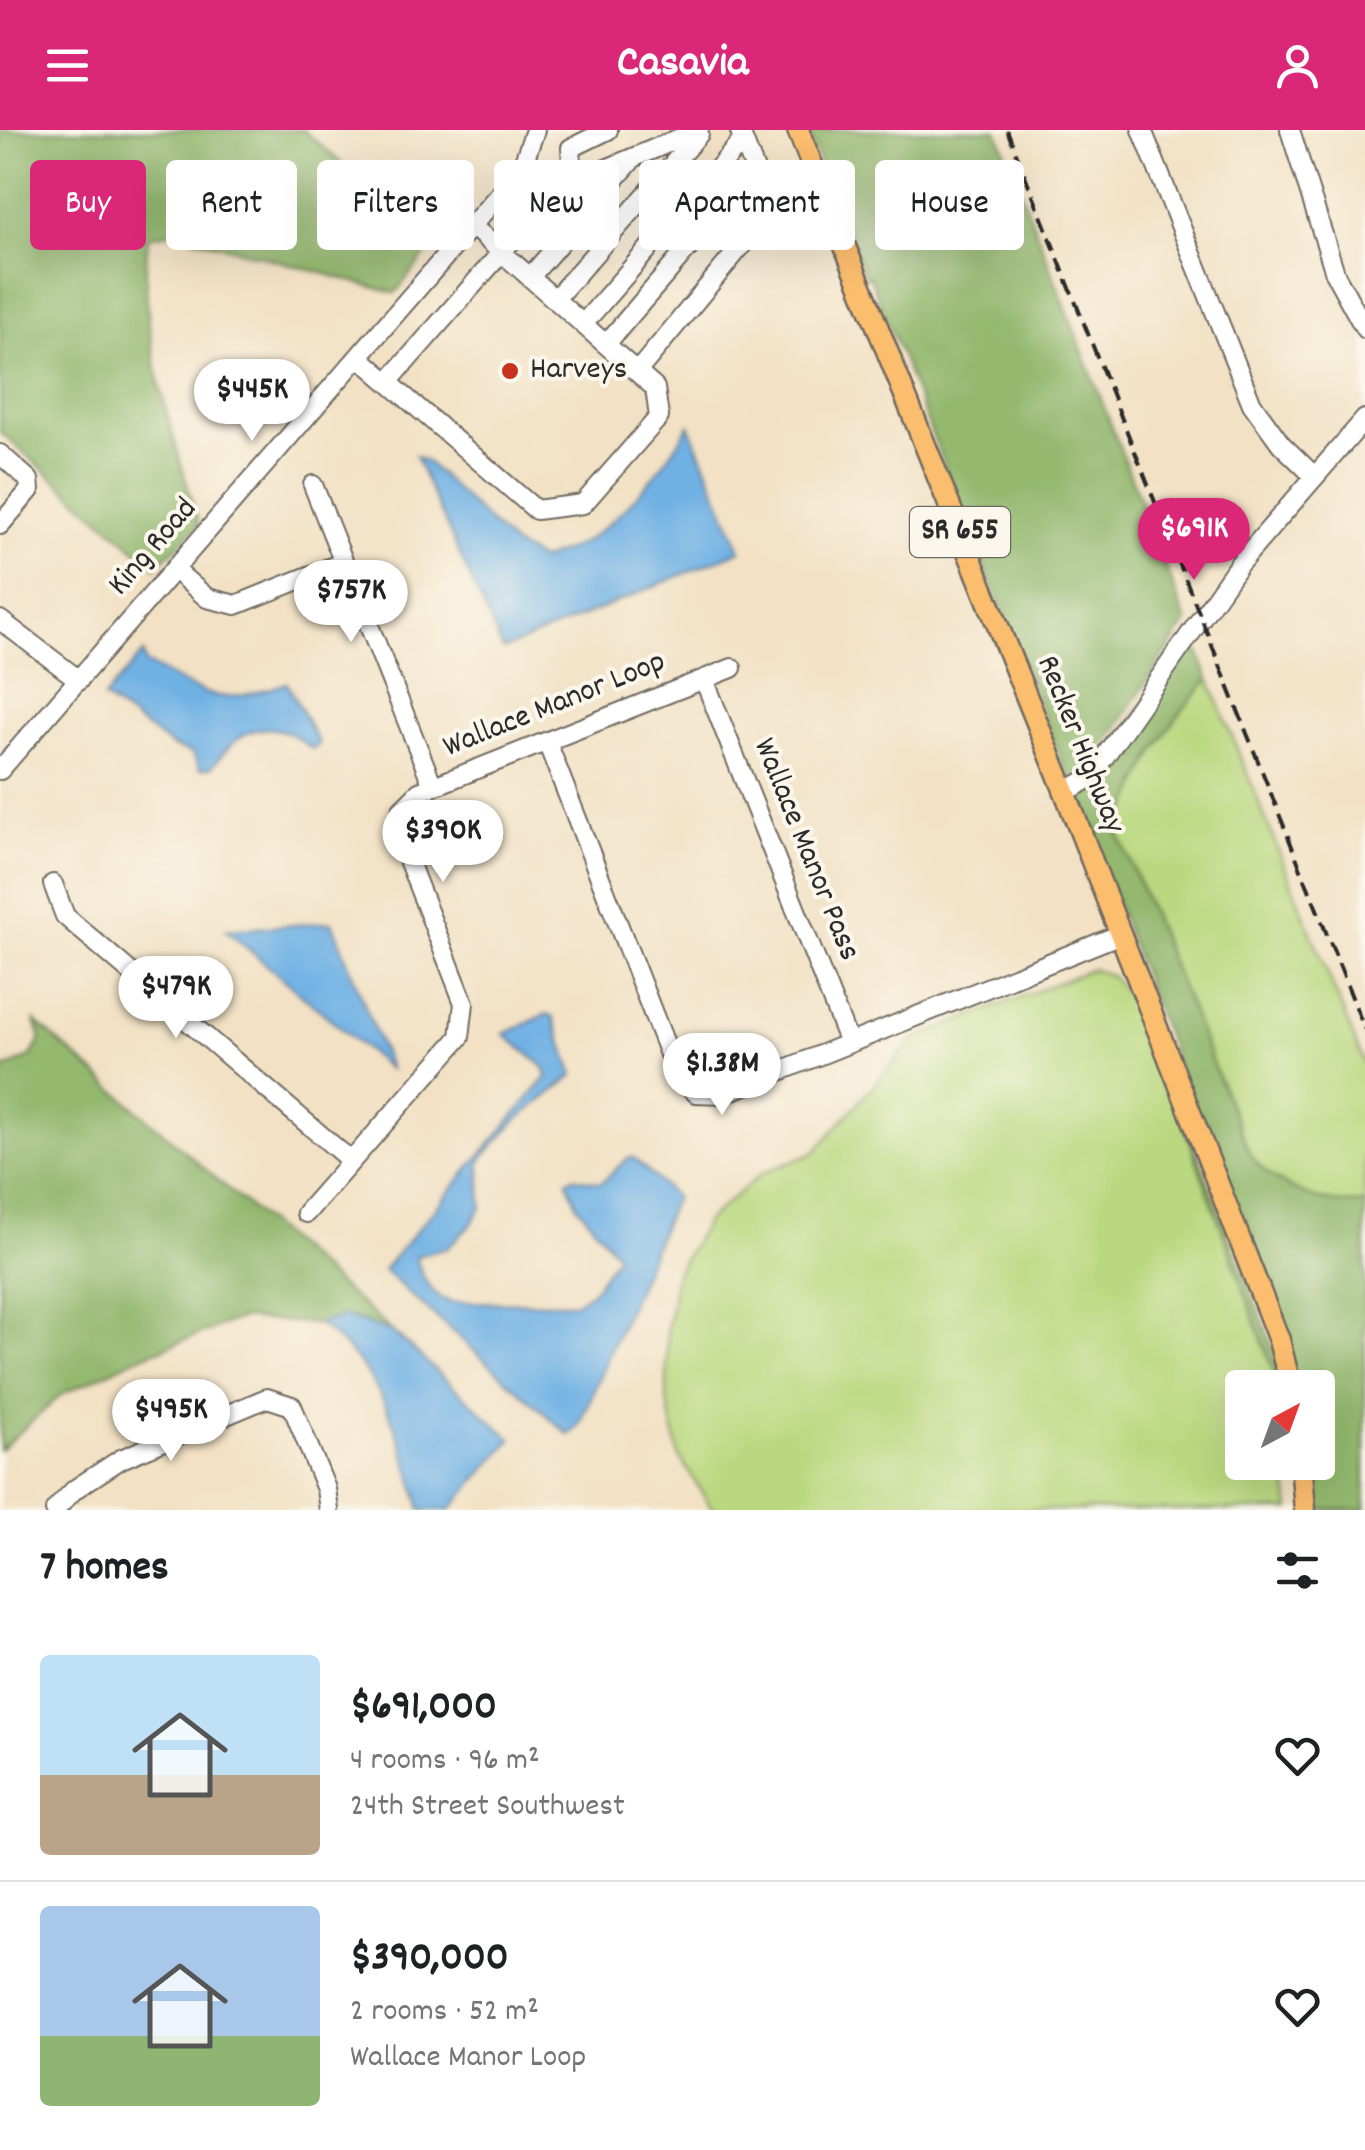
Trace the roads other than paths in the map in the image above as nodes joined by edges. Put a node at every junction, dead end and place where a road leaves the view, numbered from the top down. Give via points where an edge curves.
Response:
1 (534, 130) edge
2 (608, 130) edge
3 (700, 130) edge
4 (798, 130) edge
5 (1142, 130) edge
6 (1290, 130) edge
7 (741, 135) edge
8 (633, 157) junction
9 (572, 160) edge
10 (751, 160) edge
11 (809, 160) edge
12 (619, 163) edge
13 (474, 224) edge
14 (474, 228) edge
15 (451, 250) edge
16 (686, 250) edge
17 (738, 250) edge
18 (845, 250) edge
19 (502, 252) junction
20 (530, 277) junction
21 (555, 299) junction
22 (583, 324) junction
23 (1365, 329) edge
24 (606, 344) junction
25 (359, 357) junction
26 (637, 372) junction
27 (388, 382) junction
28 (1365, 419) edge
29 (0, 454) edge
30 (1314, 476) junction
31 (314, 485) dead end
32 (0, 525) edge
33 (344, 562) junction
34 (175, 570) junction
35 (0, 620) edge
36 (732, 668) dead end
37 (704, 679) junction
38 (79, 680) junction
39 (546, 742) junction
40 (0, 770) edge
41 (433, 786) junction
42 (1065, 792) junction
43 (53, 884) dead end
44 (1121, 934) junction
45 (849, 1043) junction
46 (351, 1161) junction
47 (306, 1213) dead end
48 (1286, 1370) edge
49 (1304, 1480) edge
50 (55, 1510) edge
51 (329, 1510) edge
52 (1306, 1510) edge

1 - 13 street, King Road via 523,164
2 - 9 street via 571,148
3 - 8 street
3 - 21 street
4 - 11 main road, Recker Highway / SR 655
5 - 30 street via 1252,404
6 - 23 street via 1336,276
7 - 10 street
7 - 22 street
8 - 12 street
8 - 20 street
14 - 19 street
15 - 25 street, King Road
16 - 24 street
17 - 26 street
18 - 42 main road, Recker Highway / SR 655
19 - 20 street
19 - 27 street
20 - 21 street
21 - 22 street
22 - 24 street
24 - 26 street
25 - 27 street
25 - 34 street, King Road
26 - 27 street via 655,388 659,417 584,504 536,510
28 - 30 street
29 - 32 street via 29,480 30,490
30 - 42 street via 1200,615 1104,759
31 - 33 street
33 - 34 street via 236,605 207,598
33 - 41 street
34 - 38 street, King Road
35 - 38 street
36 - 37 street, Wallace Manor Loop
37 - 39 street, Wallace Manor Loop
37 - 45 street, Wallace Manor Pass
38 - 40 street, King Road
39 - 41 street, Wallace Manor Loop
39 - 45 street via 685,1086 706,1097 723,1094
41 - 46 street, Wallace Manor Loop via 402,809 398,834 464,1003 465,1023 460,1037
42 - 44 main road, Recker Highway / SR 655
43 - 46 street via 65,916
44 - 45 street
44 - 48 main road, Recker Highway / SR 655
46 - 47 street, Wallace Manor Loop
49 - 52 main road
50 - 51 street via 121,1459 266,1398 292,1406

